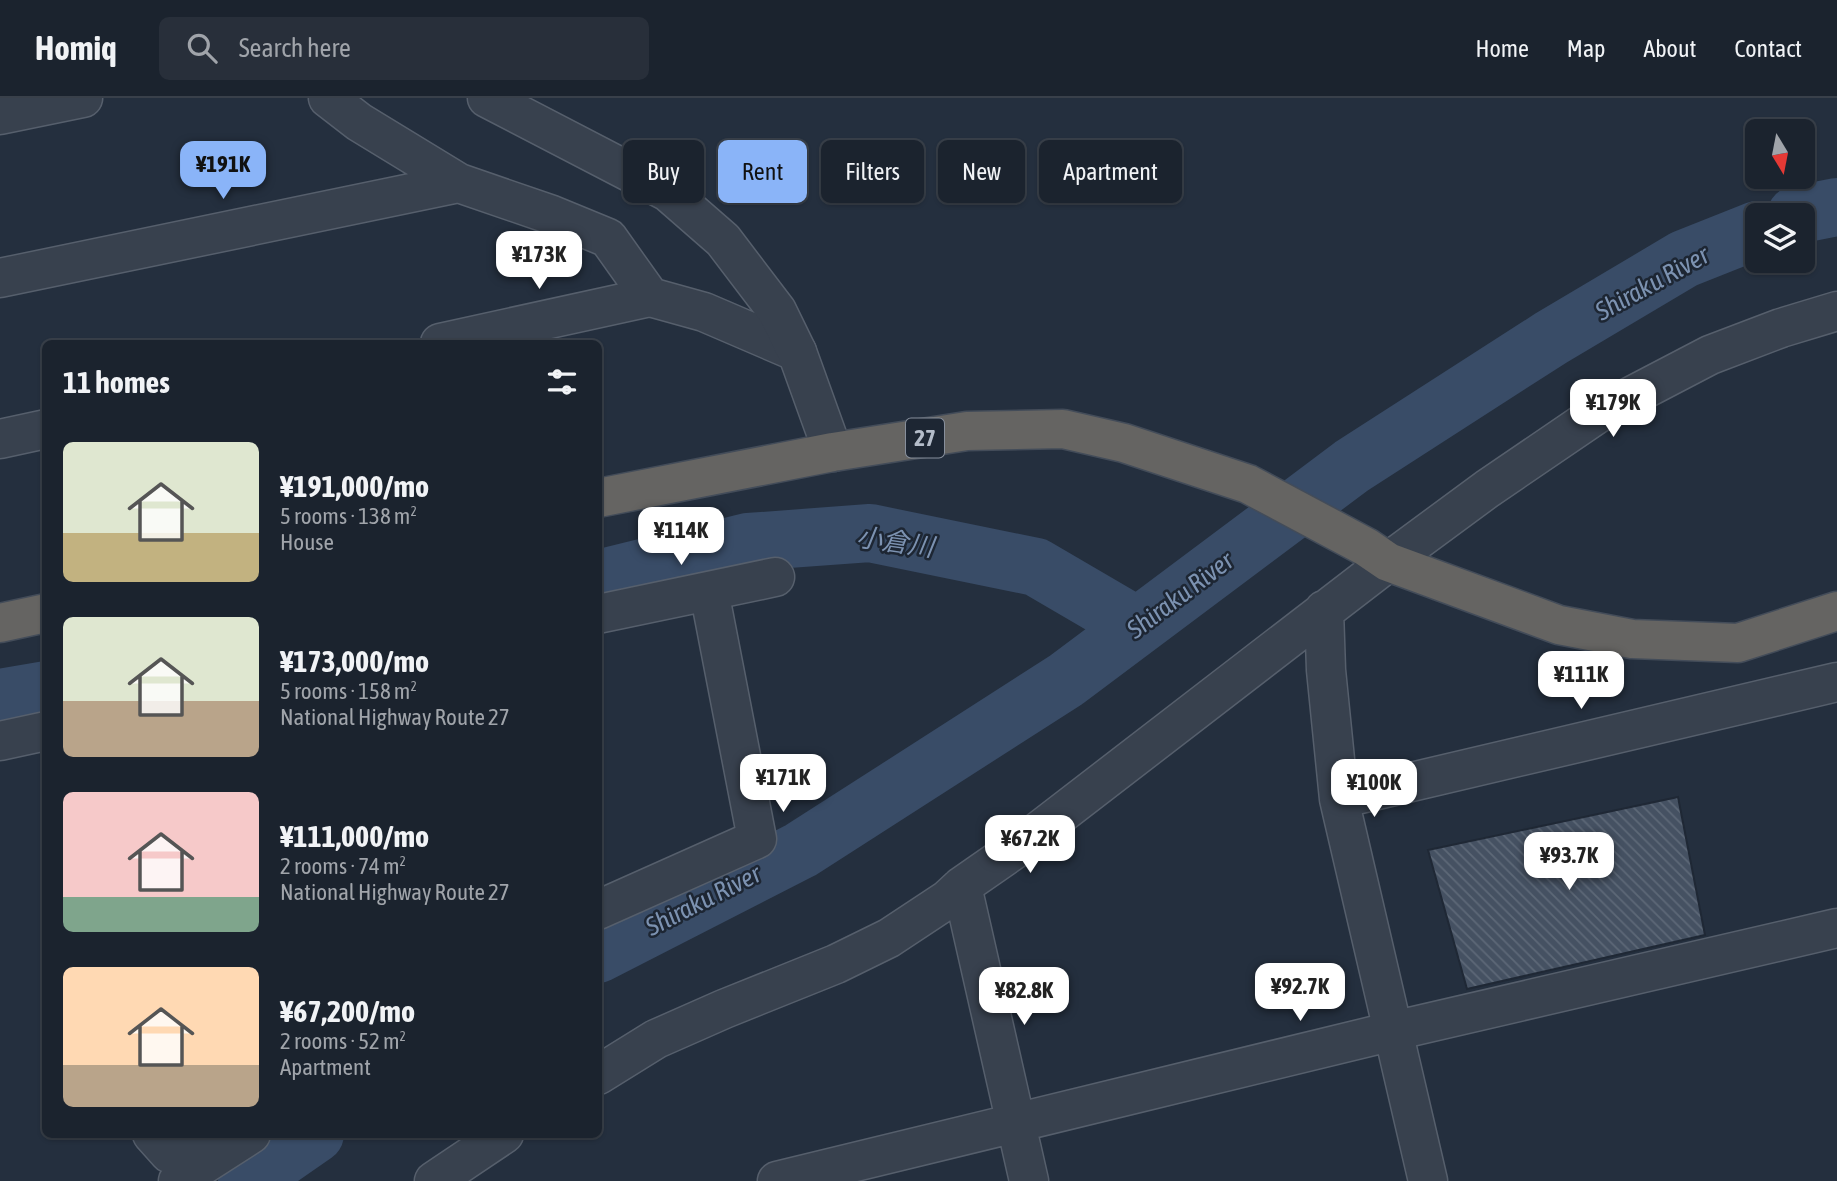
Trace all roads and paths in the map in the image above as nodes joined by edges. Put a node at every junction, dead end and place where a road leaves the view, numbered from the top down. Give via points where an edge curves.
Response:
1 (83, 98) edge
2 (328, 98) edge
3 (487, 98) edge
4 (0, 115) edge
5 (459, 183) junction
6 (0, 278) edge
7 (650, 298) junction
8 (1837, 310) edge
9 (454, 340) edge
10 (797, 352) junction
11 (42, 430) edge
12 (0, 439) edge
13 (833, 452) junction
14 (602, 497) edge
15 (1377, 554) junction
16 (775, 577) dead end
17 (709, 591) junction
18 (1324, 610) junction
19 (1837, 611) edge
20 (602, 613) edge
21 (42, 614) edge
22 (0, 623) edge
23 (1837, 682) edge
24 (42, 732) edge
25 (0, 741) edge
26 (1339, 799) junction
27 (962, 886) junction
28 (602, 908) edge
29 (1837, 928) edge
30 (1393, 1031) junction
31 (602, 1073) edge
32 (1014, 1122) junction
33 (156, 1138) edge
34 (499, 1138) edge
35 (239, 1142) edge
36 (178, 1181) edge
37 (434, 1181) edge
38 (778, 1181) edge
39 (1029, 1181) edge
40 (1428, 1181) edge

1 - 4 street
2 - 5 street
3 - 10 street via 668,192 723,240 777,311
5 - 6 street
5 - 7 street via 608,238
7 - 9 street
7 - 10 street via 704,312
8 - 15 street via 1710,355 1597,414 1487,489
10 - 13 street
11 - 12 street
13 - 14 highway, 27
13 - 15 highway, 27 via 967,431 1063,429 1124,443 1248,484
15 - 18 street
15 - 19 highway, 27 via 1559,625 1632,639 1738,643
16 - 17 street
17 - 20 street
17 - 28 street via 757,839
18 - 26 street
18 - 27 street
21 - 22 highway
23 - 26 street
24 - 25 street
26 - 30 street
27 - 31 street via 889,938 656,1039
27 - 32 street
29 - 30 street
30 - 32 street
30 - 40 street
32 - 38 street
32 - 39 street
33 - 35 street via 169,1153
34 - 37 street
35 - 36 street

